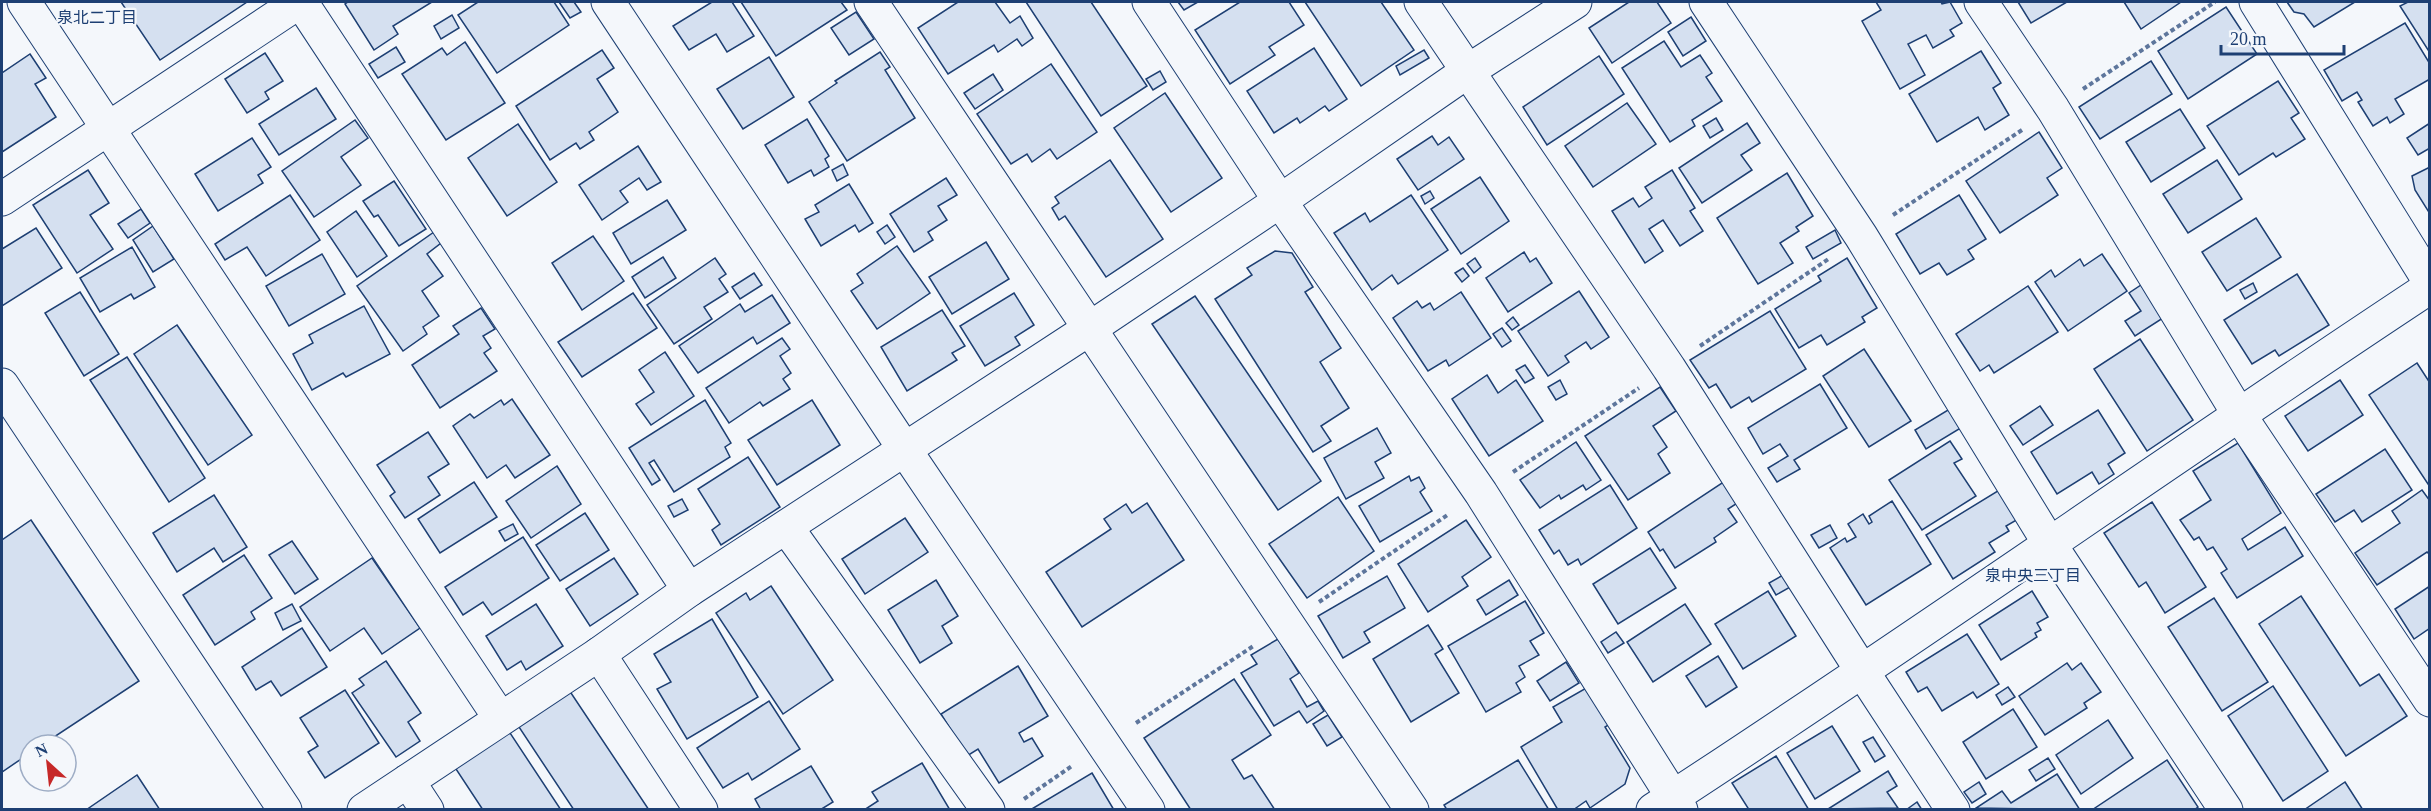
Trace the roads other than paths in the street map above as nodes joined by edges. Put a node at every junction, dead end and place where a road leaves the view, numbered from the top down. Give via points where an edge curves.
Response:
1 (24, 2) edge
2 (300, 2) edge
3 (608, 2) edge
4 (871, 2) edge
5 (1149, 2) edge
6 (1421, 2) edge
7 (1575, 2) edge
8 (1706, 2) edge
9 (1981, 2) edge
10 (2256, 2) edge
11 (1468, 71) junction
12 (107, 130) junction
13 (2, 199) edge
14 (1280, 201) junction
15 (2430, 282) edge
16 (2430, 287) edge
17 (1089, 329) junction
18 (2, 385) edge
19 (2238, 413) junction
20 (905, 450) junction
21 (787, 528) junction
22 (2049, 543) junction
23 (689, 590) junction
24 (599, 654) junction
25 (1862, 671) junction
26 (2430, 700) edge
27 (500, 718) junction
28 (408, 781) junction
29 (1669, 805) edge
30 (1003, 806) edge
31 (285, 810) edge
32 (364, 810) edge
33 (427, 810) edge
34 (701, 810) edge
35 (1148, 810) edge
36 (1412, 810) edge
37 (1953, 810) edge
38 (2226, 810) edge

1 - 12 street
2 - 12 street
2 - 23 street
3 - 20 street
4 - 17 street
5 - 14 street
6 - 11 street
7 - 11 street
8 - 22 street via 1861,236
9 - 19 street via 2053,109
10 - 15 street
11 - 14 street
11 - 25 street via 1669,368
12 - 13 street
12 - 27 street
14 - 17 street
14 - 29 street via 1481,493
16 - 19 street
17 - 20 street
17 - 36 street
18 - 31 street
19 - 22 street
19 - 26 street
20 - 21 street
20 - 35 street
21 - 23 street
21 - 30 street
22 - 25 street
22 - 38 street
23 - 24 street
24 - 27 street
24 - 34 street
25 - 29 street
25 - 37 street
27 - 28 street
28 - 32 street
28 - 33 street

